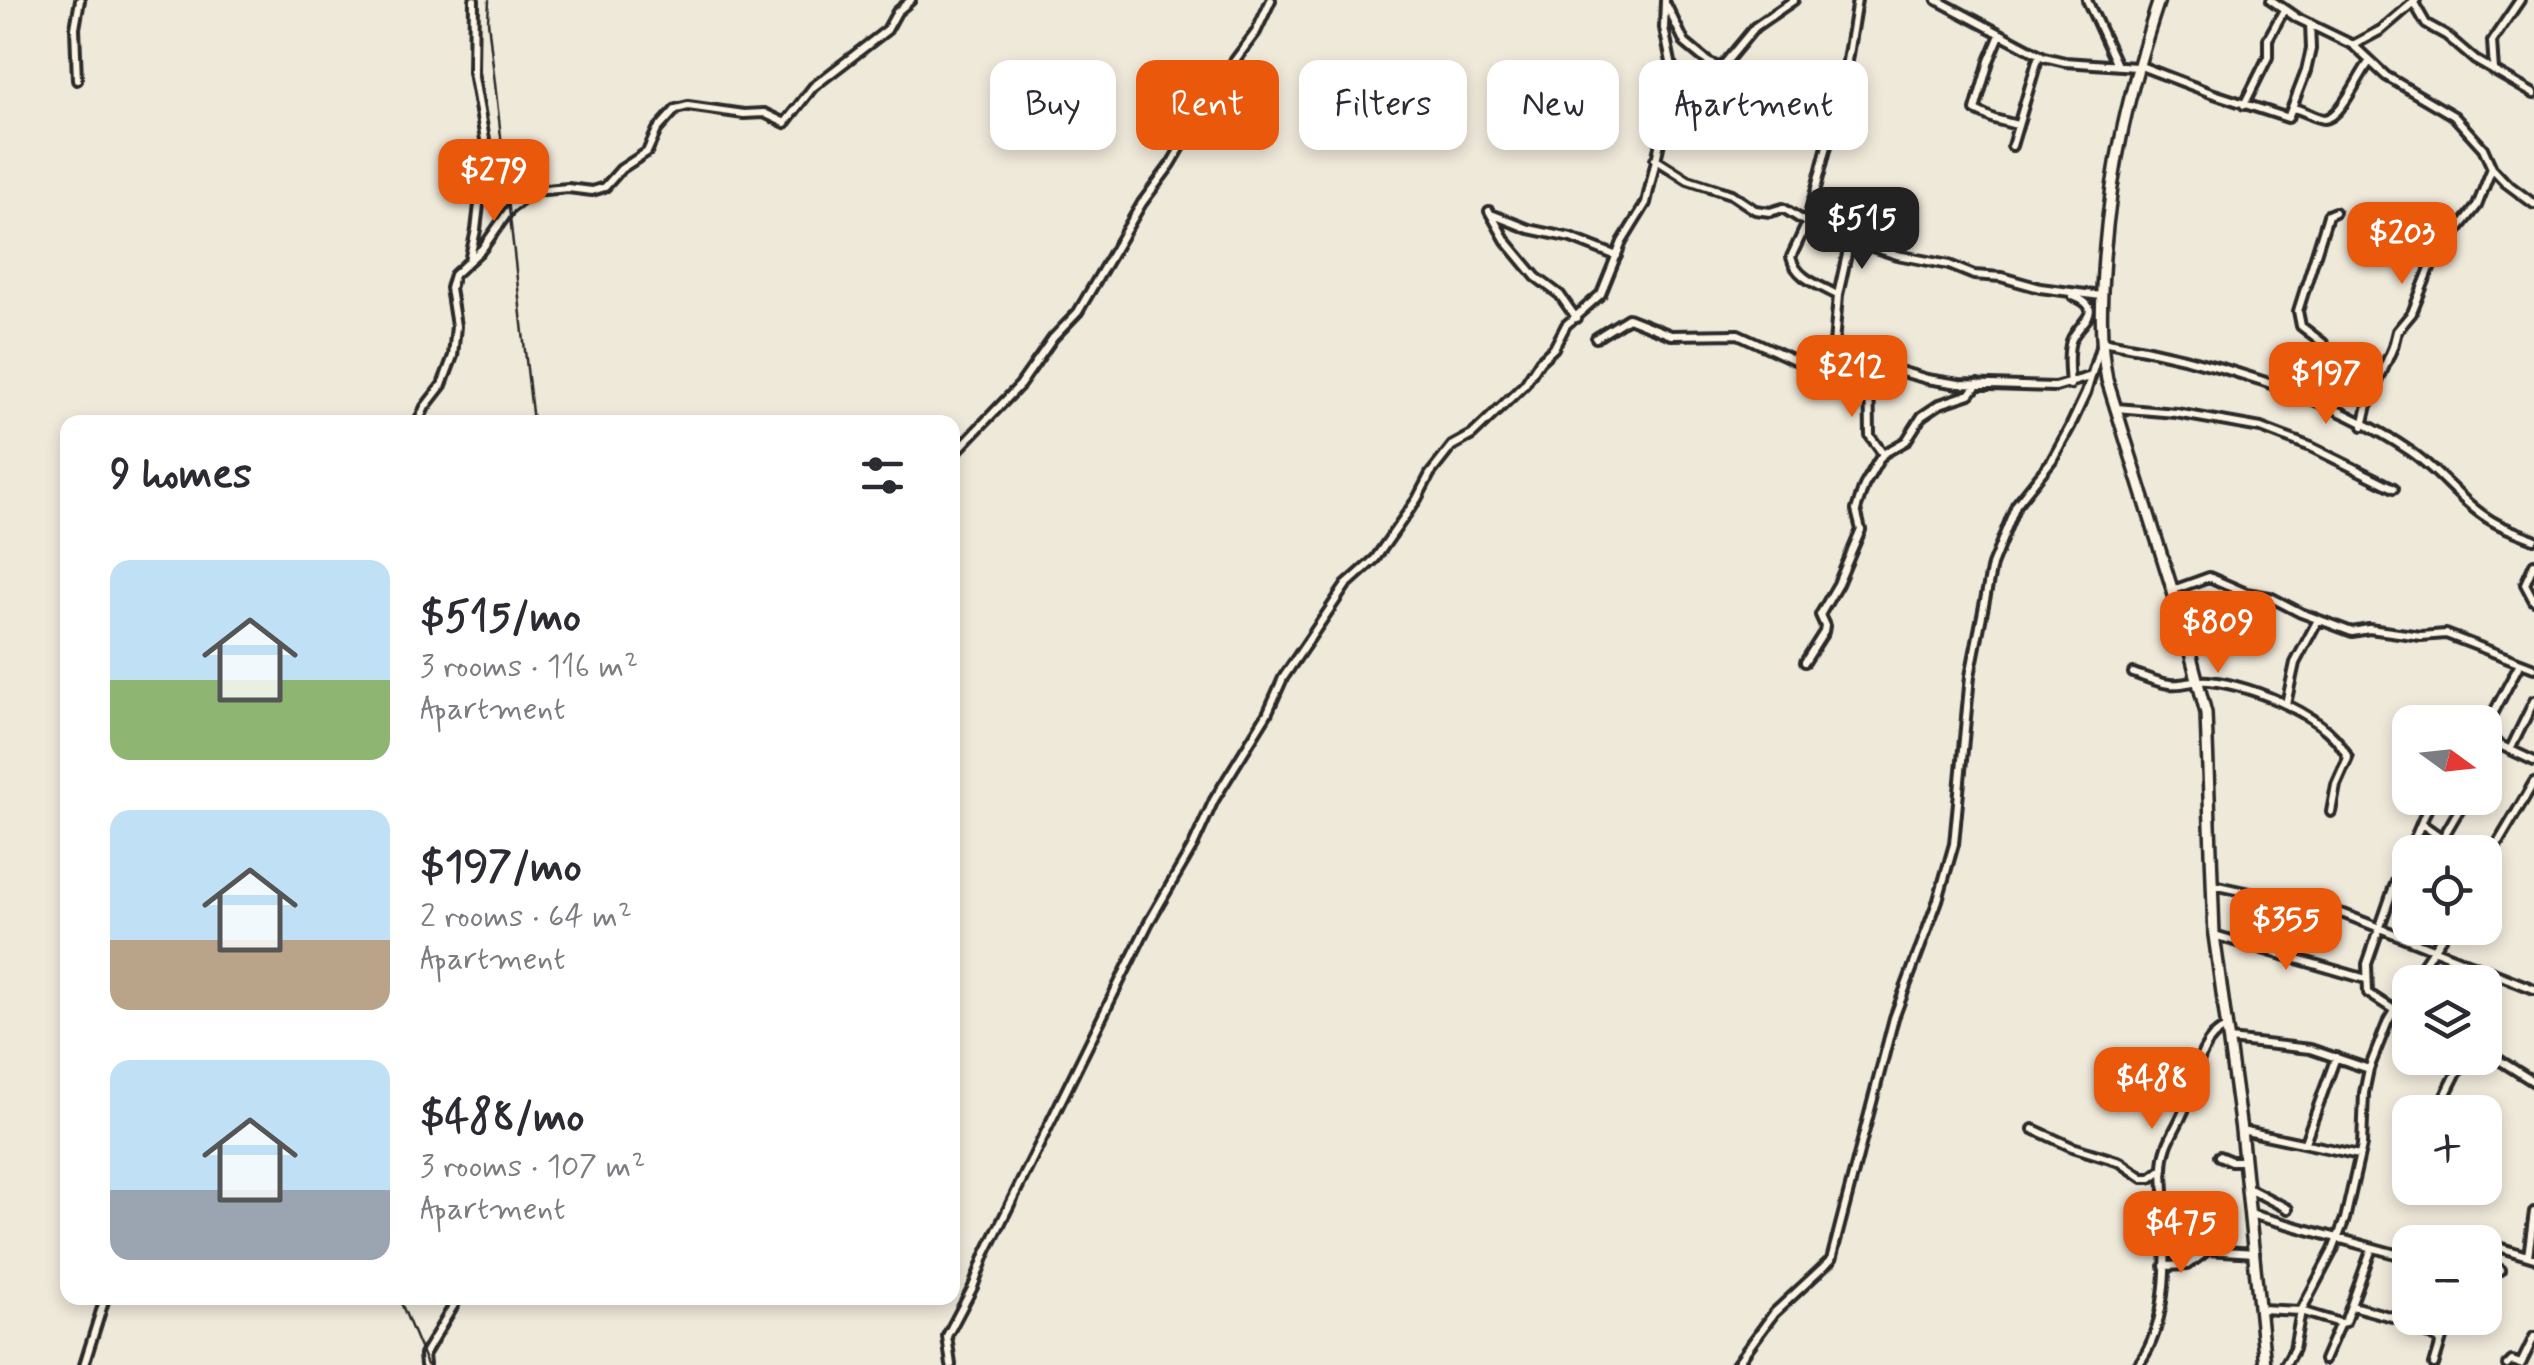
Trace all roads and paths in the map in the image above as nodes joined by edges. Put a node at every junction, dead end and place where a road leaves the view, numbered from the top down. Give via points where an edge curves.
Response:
1 (80, 0) edge
2 (474, 0) edge
3 (912, 0) edge
4 (1271, 0) edge
5 (1794, 0) edge
6 (1937, 0) edge
7 (2087, 0) edge
8 (2159, 0) edge
9 (2271, 0) edge
10 (2520, 0) edge
11 (1854, 1) edge
12 (2415, 1) edge
13 (1666, 2) edge
14 (2284, 10) junction
15 (2310, 24) junction
16 (2000, 35) junction
17 (2353, 45) junction
18 (2039, 54) junction
19 (1706, 60) edge
20 (1728, 60) edge
21 (1846, 60) edge
22 (2370, 61) junction
23 (2116, 63) junction
24 (2137, 66) junction
25 (2494, 70) junction
26 (78, 80) dead end
27 (2534, 94) edge
28 (2244, 105) junction
29 (2293, 108) junction
30 (2017, 125) junction
31 (2012, 146) dead end
32 (1825, 150) edge
33 (1655, 159) junction
34 (2492, 168) junction
35 (2534, 204) edge
36 (2335, 212) dead end
37 (1807, 223) junction
38 (1850, 241) junction
39 (1617, 256) junction
40 (469, 261) junction
41 (2068, 292) junction
42 (1838, 295) junction
43 (2102, 296) junction
44 (1576, 318) junction
45 (1596, 338) dead end
46 (2100, 343) junction
47 (1833, 357) junction
48 (1870, 364) junction
49 (2090, 377) junction
50 (1978, 384) junction
51 (2069, 385) junction
52 (2086, 393) junction
53 (2294, 394) junction
54 (2115, 408) junction
55 (421, 415) edge
56 (2363, 426) junction
57 (960, 448) edge
58 (1883, 454) junction
59 (2394, 488) dead end
60 (2534, 539) edge
61 (2534, 564) edge
62 (2173, 590) junction
63 (2534, 601) edge
64 (2318, 620) junction
65 (1805, 662) dead end
66 (2520, 663) junction
67 (2534, 668) edge
68 (2133, 673) dead end
69 (2199, 680) junction
70 (2534, 701) edge
71 (2286, 704) junction
72 (2498, 705) edge
73 (2531, 714) edge
74 (2502, 746) edge
75 (2510, 750) junction
76 (2534, 761) edge
77 (2534, 782) edge
78 (2331, 812) dead end
79 (2425, 815) edge
80 (2422, 824) junction
81 (2437, 835) edge
82 (2502, 837) edge
83 (2213, 885) junction
84 (2382, 928) junction
85 (2214, 935) junction
86 (2436, 945) edge
87 (2434, 948) junction
88 (2422, 965) edge
89 (2366, 979) junction
90 (2534, 989) edge
91 (2392, 1009) edge
92 (2392, 1015) edge
93 (2226, 1028) junction
94 (2228, 1040) junction
95 (2336, 1057) junction
96 (2502, 1062) edge
97 (2368, 1069) junction
98 (2534, 1082) edge
99 (2032, 1129) dead end
100 (2241, 1130) junction
101 (2305, 1142) junction
102 (2359, 1155) junction
103 (2219, 1156) dead end
104 (2244, 1161) junction
105 (2164, 1169) junction
106 (2247, 1187) junction
107 (2288, 1209) dead end
108 (2534, 1212) edge
109 (2250, 1214) junction
110 (2338, 1239) junction
111 (2372, 1248) junction
112 (2502, 1249) edge
113 (2255, 1253) junction
114 (2392, 1253) edge
115 (2531, 1258) edge
116 (2164, 1266) junction
117 (103, 1305) edge
118 (454, 1305) edge
119 (2352, 1306) junction
120 (2261, 1309) junction
121 (2301, 1311) junction
122 (2340, 1323) junction
123 (2442, 1335) edge
124 (2534, 1337) edge
125 (2440, 1341) junction
126 (2324, 1360) dead end
127 (84, 1365) edge
128 (425, 1365) edge
129 (951, 1365) edge
130 (1736, 1365) edge
131 (2138, 1365) edge
132 (2265, 1365) edge
133 (2285, 1365) edge
134 (2434, 1365) edge
135 (2508, 1365) edge
136 (2522, 1365) edge

1 - 26 street
2 - 40 street via 472,72 486,145
3 - 40 street via 884,32 813,87 785,123 764,113 676,108 647,152 605,187 534,191 510,208
4 - 57 street via 1078,312
5 - 20 street via 1756,27
6 - 16 street
7 - 23 street
8 - 24 street
9 - 14 street
10 - 25 street via 2492,40
11 - 21 street
12 - 17 street
12 - 25 street via 2426,24
13 - 19 street via 1684,43
13 - 33 street via 1674,77
14 - 15 street
14 - 28 street
15 - 17 street
15 - 29 street via 2310,52
16 - 18 street
16 - 30 street via 1976,110
17 - 22 street
18 - 23 street
18 - 30 street
22 - 29 street via 2332,117
22 - 34 street via 2464,124
23 - 24 street
24 - 28 street
24 - 43 street via 2112,174
25 - 27 street
28 - 29 street via 2286,118
30 - 31 street
32 - 37 street
33 - 37 street via 1755,210 1784,208
33 - 39 street via 1646,202
34 - 35 street
34 - 56 street via 2477,206 2432,263 2412,313 2396,331
36 - 53 street via 2328,215 2298,312 2300,326 2323,343
37 - 38 street
37 - 42 street via 1792,262
38 - 41 street via 1974,276
38 - 42 street
39 - 44 street via 1601,294
39 - 44 street via 1490,213 1506,241
40 - 55 street via 450,285 456,326 450,365
41 - 43 street
41 - 51 street via 2089,311 2070,345
42 - 47 street
43 - 46 street
44 - 129 street via 1525,384 1472,435 1454,443 1283,678 1144,933 985,1255 946,1336
45 - 47 street via 1628,318 1671,335 1738,334 1800,363
46 - 49 street
46 - 53 street via 2186,356
46 - 54 street
47 - 48 street via 1837,363
48 - 50 street
48 - 58 street via 1870,436
49 - 51 street
49 - 52 street
50 - 51 street
50 - 58 street via 1970,394 1926,412 1906,440
51 - 52 street
52 - 130 street via 2052,460 2016,505 1992,565 1970,676 1954,844 1894,1018 1831,1260 1774,1313
53 - 56 street
54 - 59 street via 2262,428
54 - 62 street
56 - 60 street via 2412,452 2491,521
58 - 65 street via 1858,503 1861,530 1820,615 1824,632
61 - 63 street via 2525,584
62 - 64 street via 2209,577
62 - 69 street
64 - 66 street via 2356,633 2446,634
64 - 71 street via 2297,658
66 - 67 street
66 - 72 street
68 - 69 street via 2168,684
69 - 71 street
69 - 83 street via 2208,732
70 - 73 street
71 - 78 street via 2334,736 2348,755
73 - 75 street
74 - 75 street
75 - 76 street
77 - 82 street
79 - 80 street
80 - 81 street
80 - 84 street
83 - 84 street
83 - 85 street
84 - 87 street
84 - 89 street
85 - 89 street
85 - 93 street
86 - 87 street
87 - 88 street
87 - 90 street
89 - 91 street via 2370,996
92 - 97 street
93 - 94 street
93 - 105 street via 2204,1052 2165,1146
94 - 95 street
94 - 100 street
95 - 97 street
95 - 101 street
96 - 98 street
97 - 102 street
99 - 105 street via 2120,1162 2143,1178
100 - 101 street
100 - 104 street
101 - 102 street
102 - 110 street
103 - 104 street
104 - 106 street
105 - 116 street
106 - 107 street
106 - 109 street
108 - 115 street
109 - 110 street
109 - 113 street
110 - 111 street
110 - 121 street
111 - 114 street
111 - 119 street
112 - 115 street
113 - 116 street via 2208,1250 2188,1265
113 - 120 street
116 - 131 street via 2159,1323
117 - 127 street
118 - 128 street via 424,1355
119 - 122 street
119 - 125 street via 2403,1320
120 - 121 street
120 - 132 street
121 - 122 street
121 - 133 street
122 - 126 street
123 - 125 street
124 - 136 street
125 - 134 street
135 - 136 street

